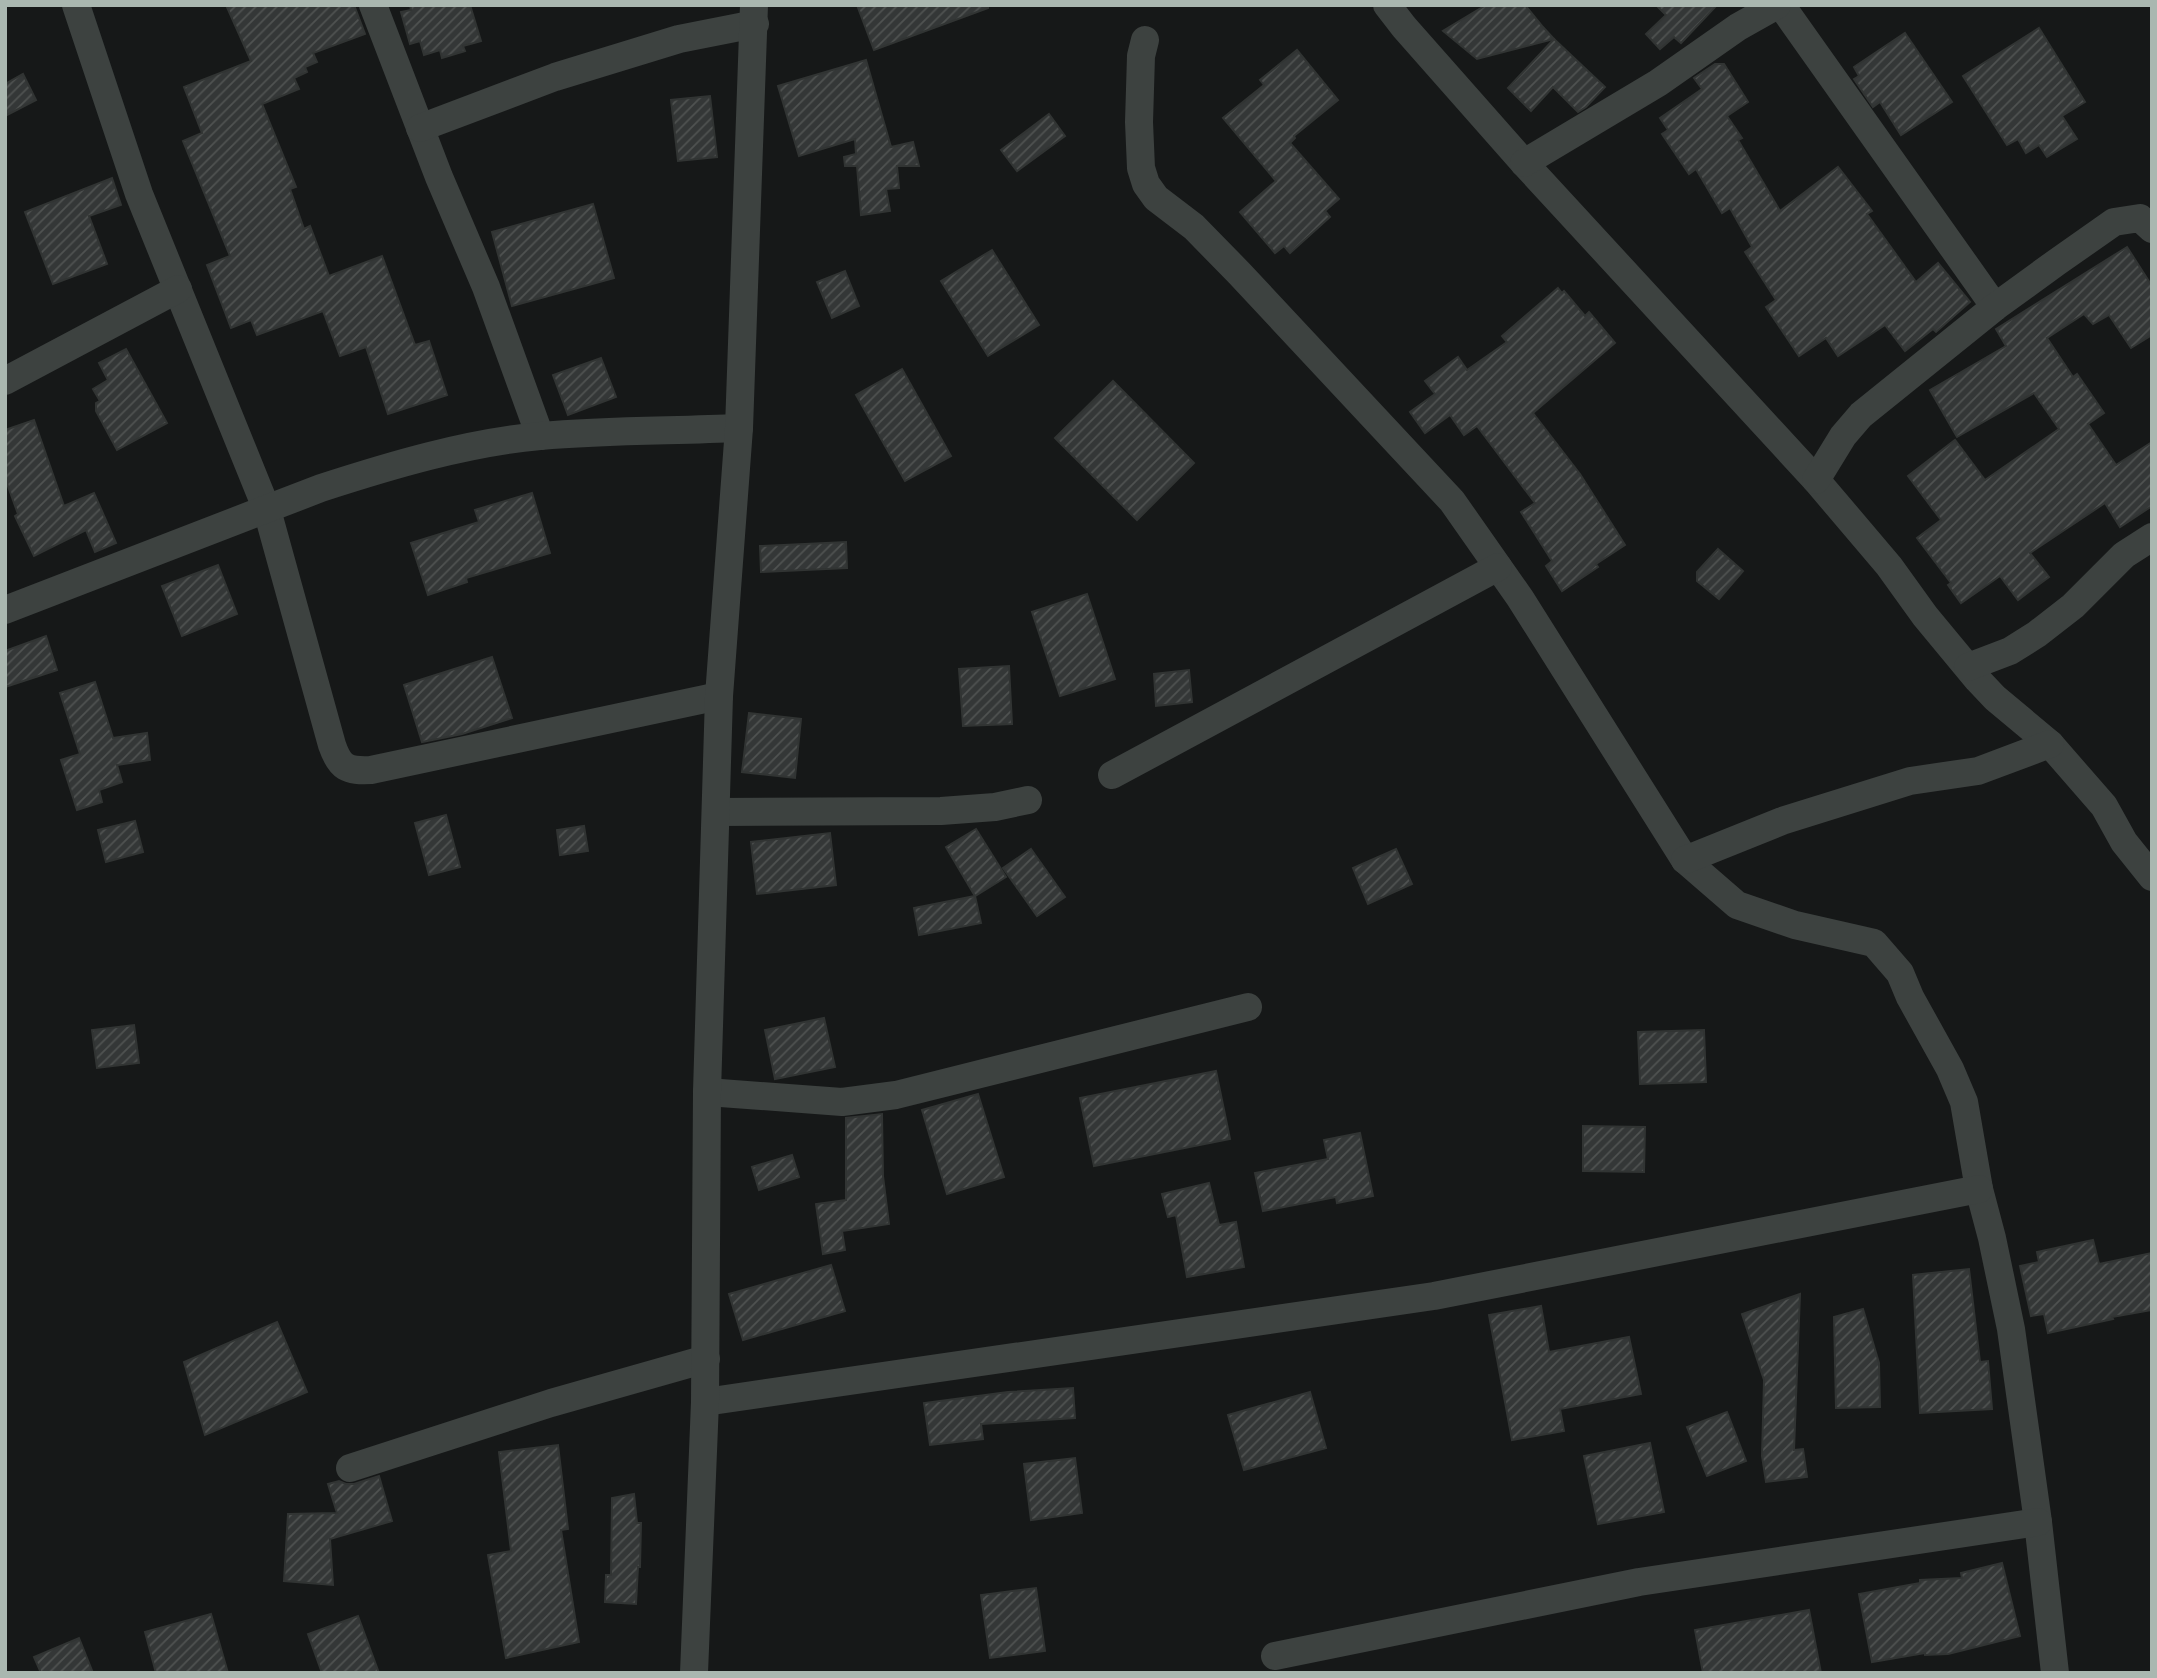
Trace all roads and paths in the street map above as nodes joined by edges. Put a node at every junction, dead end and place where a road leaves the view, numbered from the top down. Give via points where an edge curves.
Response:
1 (76, 5) edge
2 (373, 5) edge
3 (1387, 5) edge
4 (1779, 5) edge
5 (754, 14) edge
6 (1145, 40) dead end
7 (420, 128) junction
8 (1524, 163) junction
9 (2152, 229) edge
10 (178, 289) junction
11 (1995, 307) junction
12 (5, 381) edge
13 (739, 428) junction
14 (540, 436) junction
15 (1816, 480) junction
16 (267, 510) junction
17 (2152, 537) edge
18 (1498, 567) junction
19 (5, 610) edge
20 (1968, 667) junction
21 (719, 696) junction
22 (2050, 744) junction
23 (1112, 775) dead end
24 (1028, 800) dead end
25 (716, 812) junction
26 (1685, 860) junction
27 (2152, 877) edge
28 (1248, 1007) dead end
29 (707, 1092) junction
30 (1979, 1189) junction
31 (706, 1359) junction
32 (705, 1402) junction
33 (350, 1468) dead end
34 (2038, 1522) junction
35 (1275, 1656) dead end
36 (694, 1673) edge
37 (2055, 1673) edge

1 - 10 street via 139,194
2 - 7 street
3 - 8 street
4 - 8 street
4 - 11 street
5 - 7 street via 555,77
5 - 13 street
6 - 18 street via 1139,122 1146,184 1239,273 1408,452 1452,501
7 - 14 street via 486,286
8 - 15 street
9 - 11 street via 2140,218 2114,222
10 - 12 street
10 - 16 street
11 - 15 street via 1861,415
13 - 14 street
13 - 21 street
14 - 16 street via 370,472
15 - 20 street
16 - 19 street
16 - 21 street via 332,745 345,768 371,770
17 - 20 street via 2124,555 2037,634
18 - 23 street
18 - 26 street
20 - 22 street via 1995,698
21 - 25 street
22 - 26 street via 1978,771 1910,781 1782,821
22 - 27 street via 2104,806 2124,842
24 - 25 street via 941,811
25 - 29 street
26 - 30 street via 1737,905 1795,925 1874,943 1900,973 1950,1069 1964,1102
28 - 29 street via 896,1095 842,1101
29 - 31 street
30 - 32 street via 1434,1296
30 - 34 street via 2011,1329
31 - 32 street
31 - 33 street
32 - 36 street
34 - 35 street via 1639,1581
34 - 37 street

